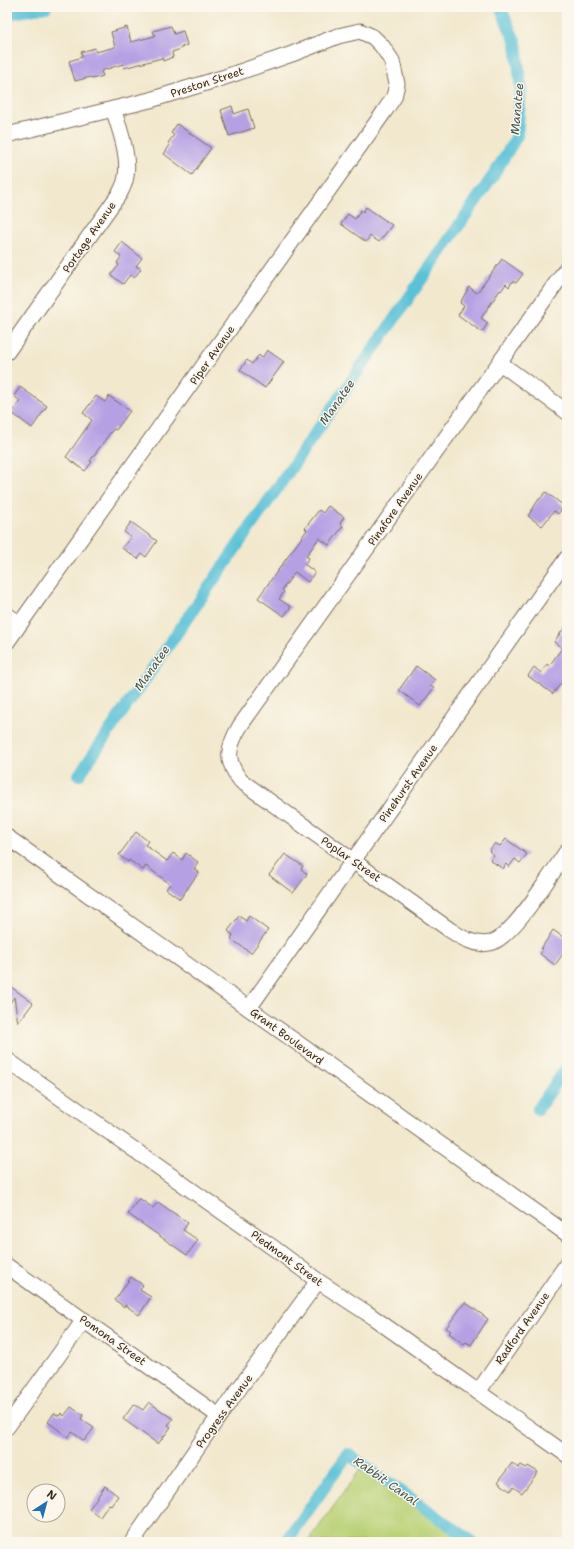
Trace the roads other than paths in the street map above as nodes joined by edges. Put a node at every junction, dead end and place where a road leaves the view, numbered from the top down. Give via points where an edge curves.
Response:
1 (392, 61) joint
2 (113, 110) junction
3 (7, 135) edge
4 (567, 268) edge
5 (7, 352) edge
6 (500, 363) junction
7 (567, 412) edge
8 (567, 558) edge
9 (13, 619) edge
10 (7, 642) edge
11 (229, 754) joint
12 (7, 837) edge
13 (567, 851) edge
14 (353, 861) junction
15 (249, 1008) junction
16 (7, 1060) edge
17 (567, 1234) edge
18 (567, 1264) edge
19 (7, 1266) edge
20 (318, 1281) junction
21 (84, 1320) junction
22 (478, 1392) junction
23 (219, 1416) junction
24 (7, 1427) edge
25 (567, 1455) edge
26 (132, 1542) edge

1 - 2 street, Preston Street via 373,37 360,31 338,36 222,78
1 - 9 street, Piper Avenue via 397,84 394,97 384,112 61,568
2 - 3 street, Preston Street
2 - 5 street, Portage Avenue via 125,154 126,181
4 - 6 street, Pinafore Avenue
6 - 7 street
6 - 11 street, Pinafore Avenue via 240,726
8 - 14 street, Pinehurst Avenue
9 - 10 street, Piper Avenue
11 - 14 street, Poplar Street via 232,770 241,781
12 - 15 street, Grant Boulevard
13 - 14 street, Poplar Street via 516,922 503,936 490,943 474,943 462,938
14 - 15 street, Pinehurst Avenue
15 - 17 street, Grant Boulevard
16 - 20 street, Piedmont Street
18 - 22 street, Radford Avenue
19 - 21 street, Pomona Street
20 - 22 street, Piedmont Street
20 - 23 street, Progress Avenue
21 - 23 street, Pomona Street
21 - 24 street
22 - 25 street, Piedmont Street
23 - 26 street, Progress Avenue

